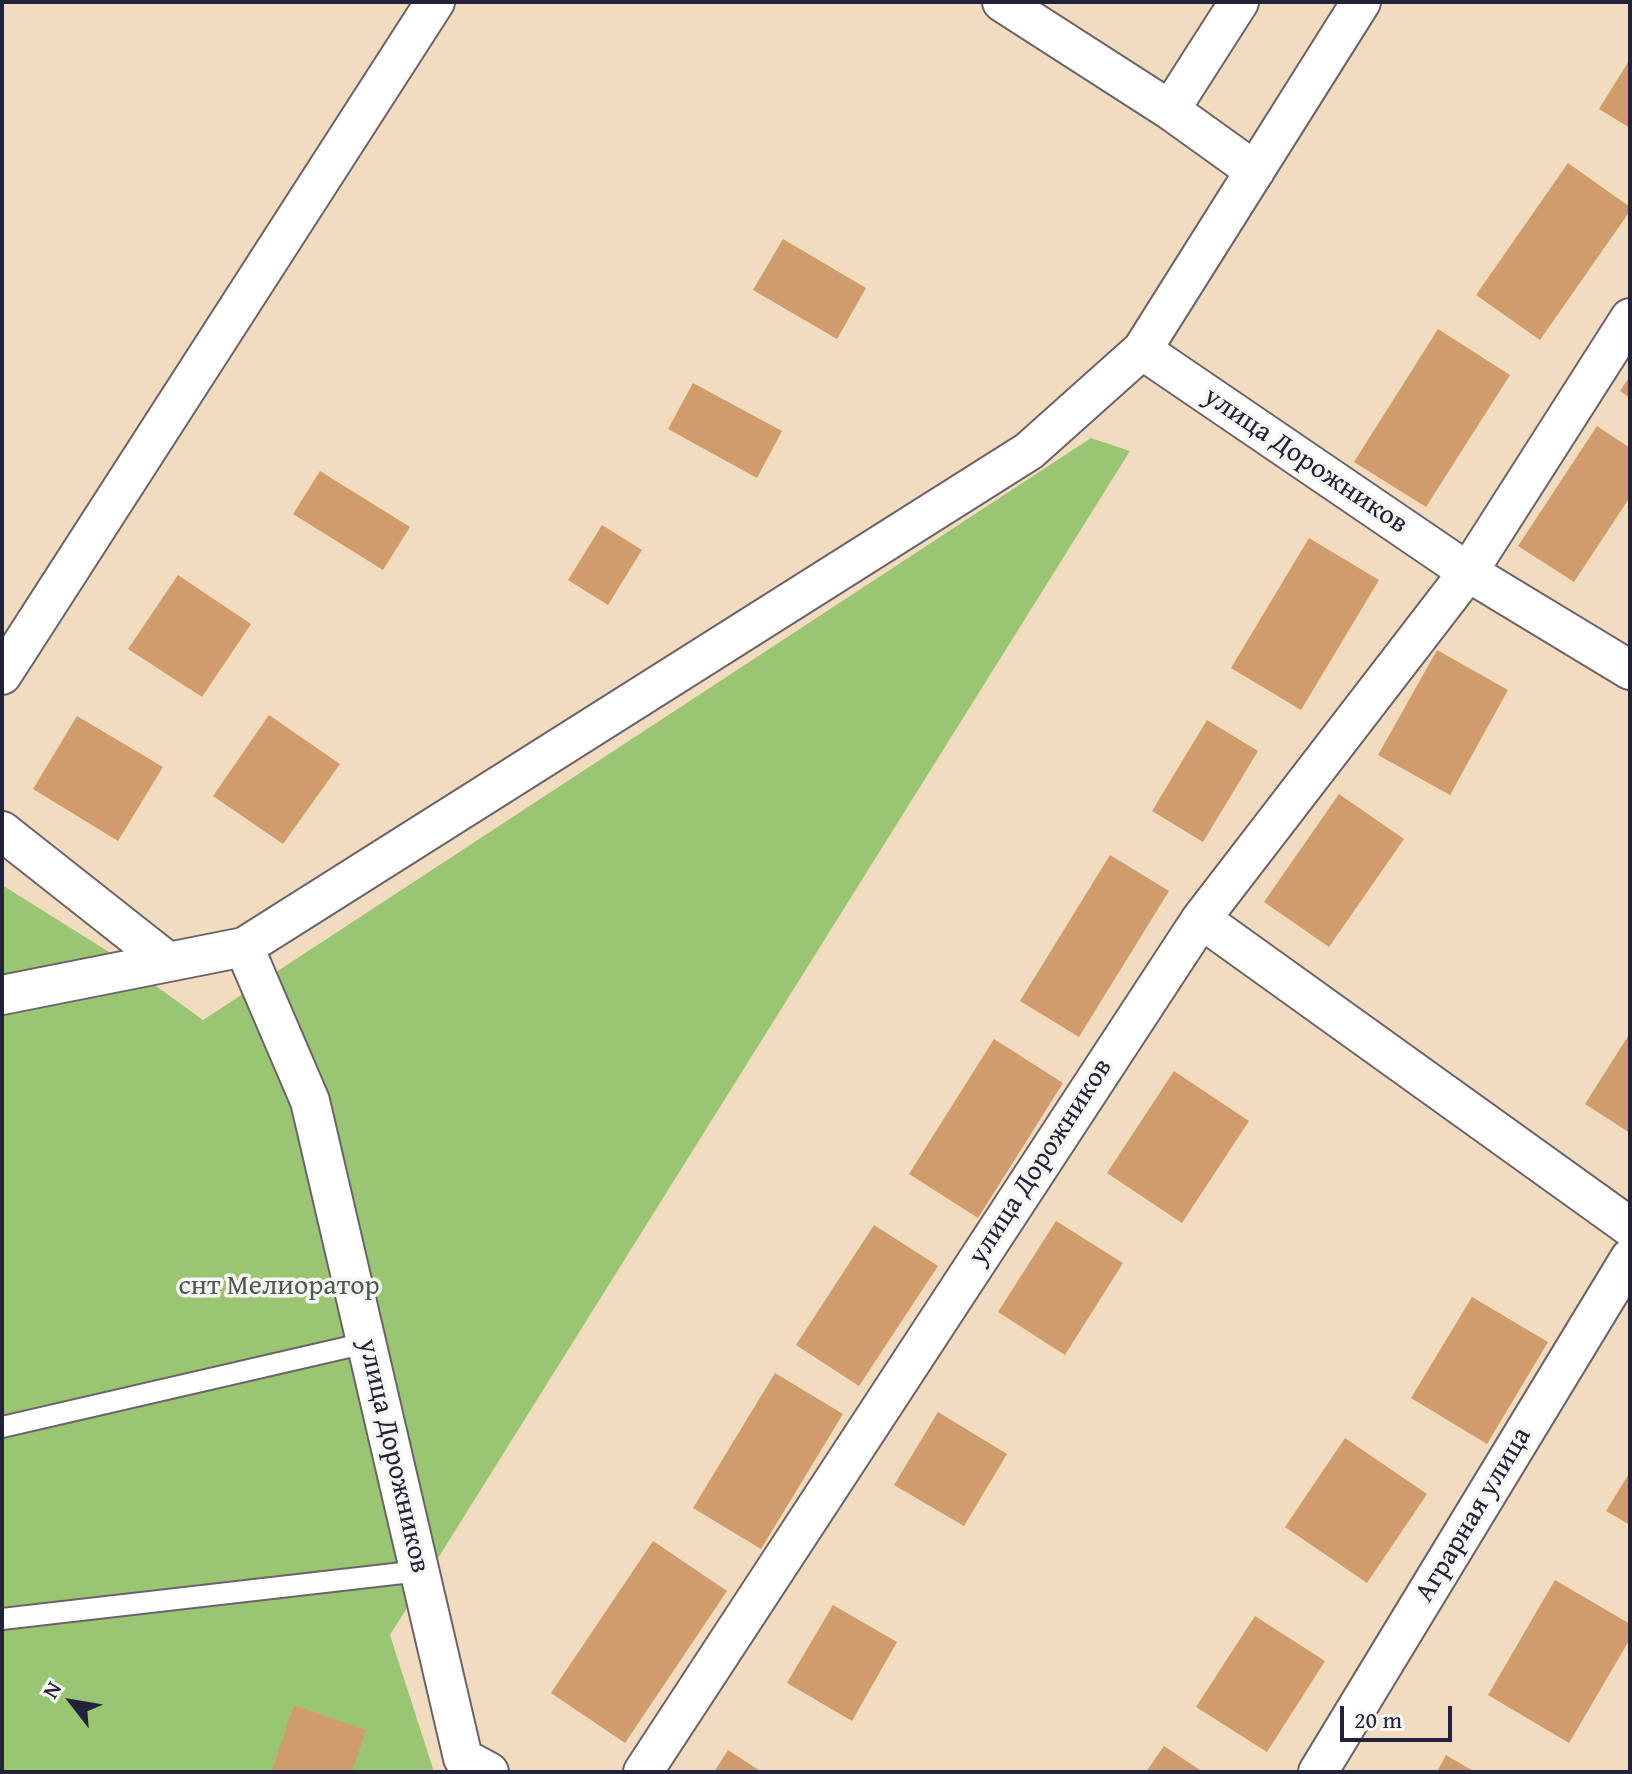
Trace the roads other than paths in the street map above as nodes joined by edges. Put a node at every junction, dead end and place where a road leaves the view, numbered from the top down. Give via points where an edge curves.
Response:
1 (435, 2) edge
2 (1002, 2) edge
3 (1239, 2) edge
4 (1361, 2) edge
5 (1170, 110) junction
6 (1255, 171) junction
7 (1630, 318) edge
8 (1142, 350) junction
9 (1468, 572) junction
10 (1630, 670) edge
11 (2, 675) edge
12 (2, 831) edge
13 (1201, 919) junction
14 (244, 947) junction
15 (168, 962) junction
16 (2, 995) edge
17 (1630, 1227) edge
18 (1630, 1258) edge
19 (366, 1343) junction
20 (2, 1427) edge
21 (420, 1571) junction
22 (2, 1619) edge
23 (489, 1772) edge
24 (643, 1772) edge
25 (1318, 1772) edge

1 - 11 street
2 - 5 street
3 - 5 street
4 - 6 street
5 - 6 street
6 - 8 street
7 - 9 street, улица Дорожников
8 - 9 street, улица Дорожников
8 - 14 street via 1029,451
9 - 10 street
9 - 13 street, улица Дорожников
12 - 15 street
13 - 17 street
13 - 24 street, улица Дорожников
14 - 15 street
14 - 19 street, улица Дорожников via 310,1101
15 - 16 street
18 - 25 street, Аграрная улица
19 - 20 lane
19 - 21 street, улица Дорожников
21 - 22 lane
21 - 23 street, улица Дорожников via 463,1758

